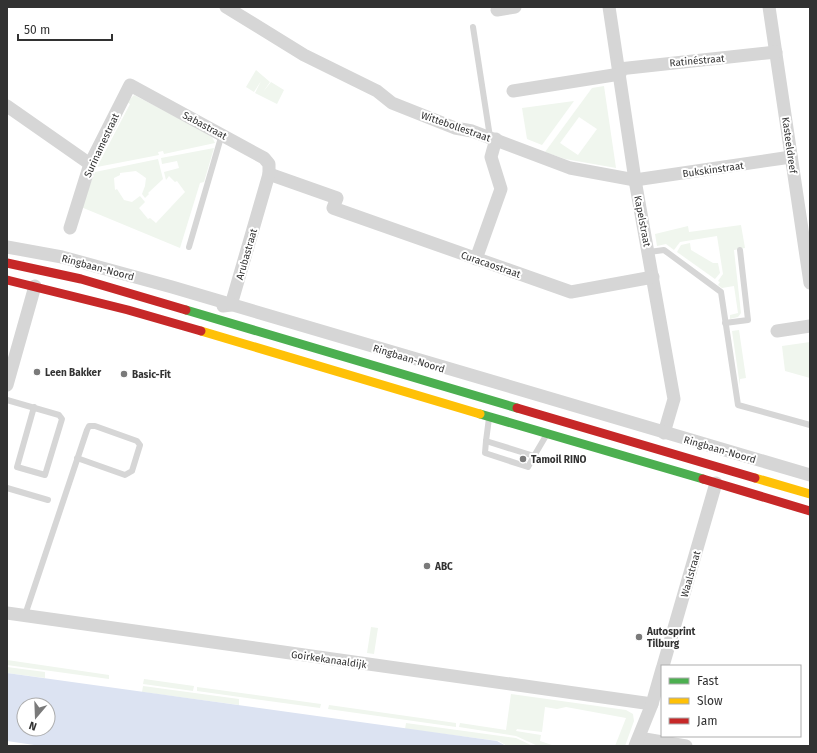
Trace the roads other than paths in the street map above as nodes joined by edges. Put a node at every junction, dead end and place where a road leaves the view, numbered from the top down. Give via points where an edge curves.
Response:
1 (226, 7) edge
2 (515, 7) edge
3 (609, 7) edge
4 (769, 7) edge
5 (496, 10) dead end
6 (473, 27) dead end
7 (776, 52) junction
8 (619, 71) junction
9 (130, 86) joint
10 (513, 91) dead end
11 (7, 106) edge
12 (222, 134) junction
13 (493, 138) junction
14 (791, 157) junction
15 (90, 164) junction
16 (270, 174) junction
17 (635, 180) junction
18 (70, 228) dead end
19 (7, 247) edge
20 (189, 248) dead end
21 (740, 250) dead end
22 (649, 252) junction
23 (476, 259) junction
24 (7, 263) edge
25 (653, 277) junction
26 (7, 280) edge
27 (810, 283) edge
28 (34, 292) junction
29 (137, 294) junction
30 (231, 305) junction
31 (201, 315) junction
32 (725, 323) junction
33 (810, 326) edge
34 (777, 331) dead end
35 (7, 385) edge
36 (7, 400) edge
37 (34, 407) junction
38 (489, 416) junction
39 (810, 425) edge
40 (547, 433) junction
41 (664, 433) junction
42 (486, 441) junction
43 (534, 456) junction
44 (77, 458) junction
45 (810, 475) edge
46 (716, 483) junction
47 (7, 488) edge
48 (810, 494) edge
49 (48, 500) dead end
50 (810, 510) edge
51 (7, 613) edge
52 (25, 616) junction
53 (663, 665) edge
54 (661, 671) edge
55 (652, 704) junction
56 (637, 742) edge
57 (686, 746) edge

1 - 13 street, Wittebollestraat via 304,55 378,91 392,103 455,128
2 - 5 street
3 - 8 street, Kapelstraat
4 - 7 street, Kasteeldreef
6 - 13 lane
7 - 8 street, Ratinéstraat via 659,64
7 - 14 street, Kasteeldreef
8 - 10 street, Ratinéstraat
8 - 17 street, Kapelstraat
9 - 12 street, Sabastraat
9 - 15 street, Surinamestraat
11 - 15 street
12 - 16 street, Sabastraat via 264,158 269,164
12 - 20 lane
13 - 17 street, Wittebollestraat via 570,168
13 - 23 street via 491,157 501,189
14 - 17 street, Bukskinstraat
14 - 27 street, Kasteeldreef
15 - 18 street, Surinamestraat
16 - 23 street, Curacaostraat via 337,198 333,208
16 - 30 street, Arubastraat
17 - 22 street, Kapelstraat
19 - 30 street, Ringbaan-Noord via 62,257
21 - 32 lane via 748,320
22 - 25 street, Kapelstraat
22 - 32 lane via 664,250 721,292
23 - 25 street, Curacaostraat via 570,292
24 - 29 main road, Ringbaan-Noord via 56,272
25 - 41 street, Kapelstraat via 674,399
26 - 28 main road
28 - 29 main road, Ringbaan-Noord via 36,281 41,278 112,295
28 - 35 street
28 - 38 main road via 128,310
29 - 31 main road, Ringbaan-Noord
30 - 31 street
30 - 41 street, Ringbaan-Noord
31 - 48 main road, Ringbaan-Noord
32 - 39 lane via 738,405
33 - 34 street
36 - 37 lane
37 - 37 lane via 60,415 62,419 45,475 18,467
38 - 40 main road
38 - 42 lane
40 - 43 lane
40 - 46 main road
41 - 45 street, Ringbaan-Noord
42 - 43 lane
42 - 43 lane via 485,453 528,467
44 - 44 lane via 89,426 137,441 140,445 132,471 125,475
44 - 52 lane
46 - 50 main road
46 - 53 street, Waalstraat
47 - 49 lane
51 - 52 street, Goirkekanaaldijk
52 - 55 street, Goirkekanaaldijk
54 - 55 street, Waalstraat
55 - 56 street, Waalstraat
56 - 57 street

